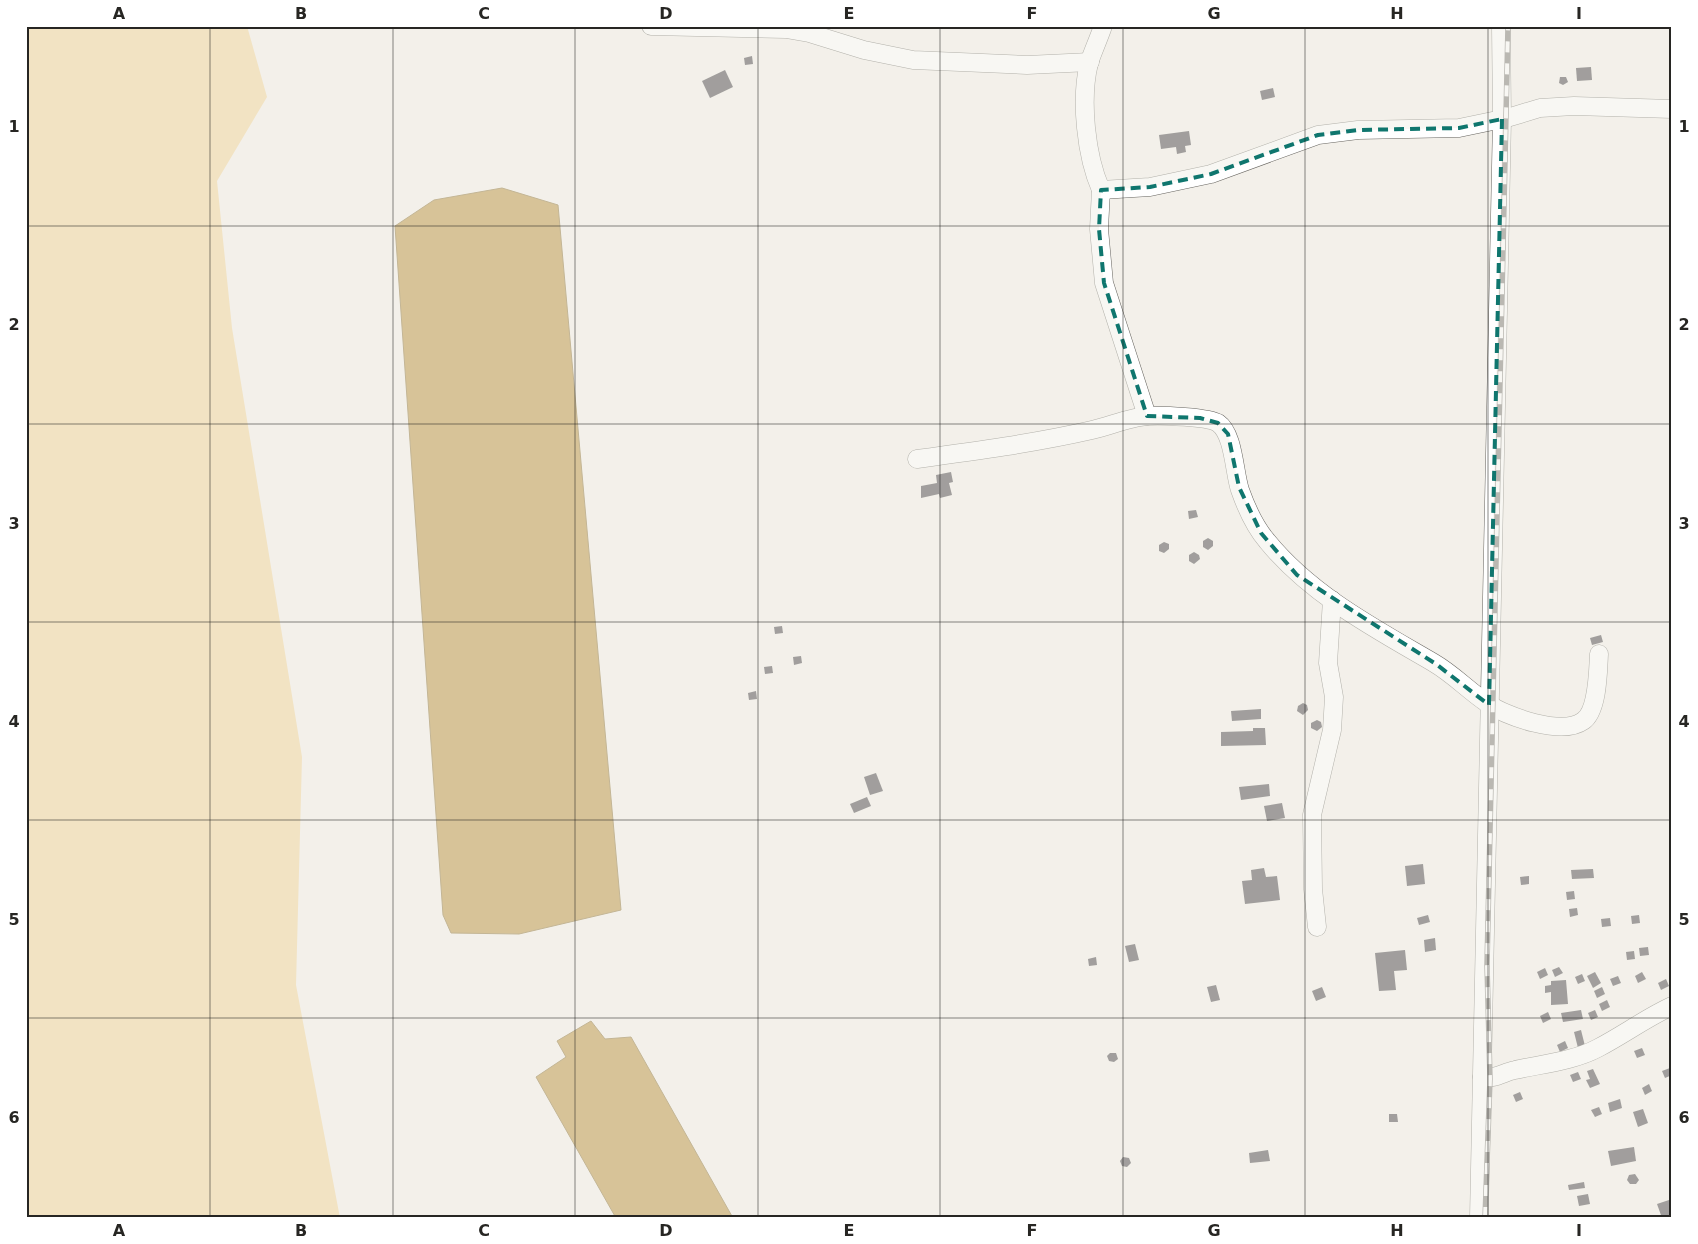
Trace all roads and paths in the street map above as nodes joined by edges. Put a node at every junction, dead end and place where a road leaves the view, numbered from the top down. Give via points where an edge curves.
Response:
1 (651, 26) edge
2 (1103, 26) edge
3 (1501, 26) edge
4 (785, 28) edge
5 (1090, 62) junction
6 (1672, 109) edge
7 (1502, 119) junction
8 (1101, 190) junction
9 (1147, 416) junction
10 (917, 459) dead end
11 (1332, 600) junction
12 (1599, 654) dead end
13 (1489, 705) junction
14 (1317, 927) dead end
15 (1672, 1006) edge
16 (1482, 1077) junction
17 (1479, 1218) edge

1 - 4 street
2 - 5 street
3 - 7 street
4 - 5 street via 912,60 1027,65
5 - 8 street via 1087,80 1088,145 1092,171
6 - 7 street via 1540,108
7 - 8 street via 1459,128 1358,130 1318,136 1211,174 1150,187
7 - 13 street
8 - 9 street via 1099,230 1104,282
9 - 10 street via 988,450
9 - 11 street via 1200,418 1218,423 1228,434 1240,487 1261,533 1297,575
11 - 13 street via 1436,664
11 - 14 street via 1328,663 1334,697 1332,730 1312,815
12 - 13 street via 1593,709 1584,721 1570,727 1550,726
13 - 16 street
15 - 16 street via 1644,1018 1581,1055 1490,1078
16 - 17 street

